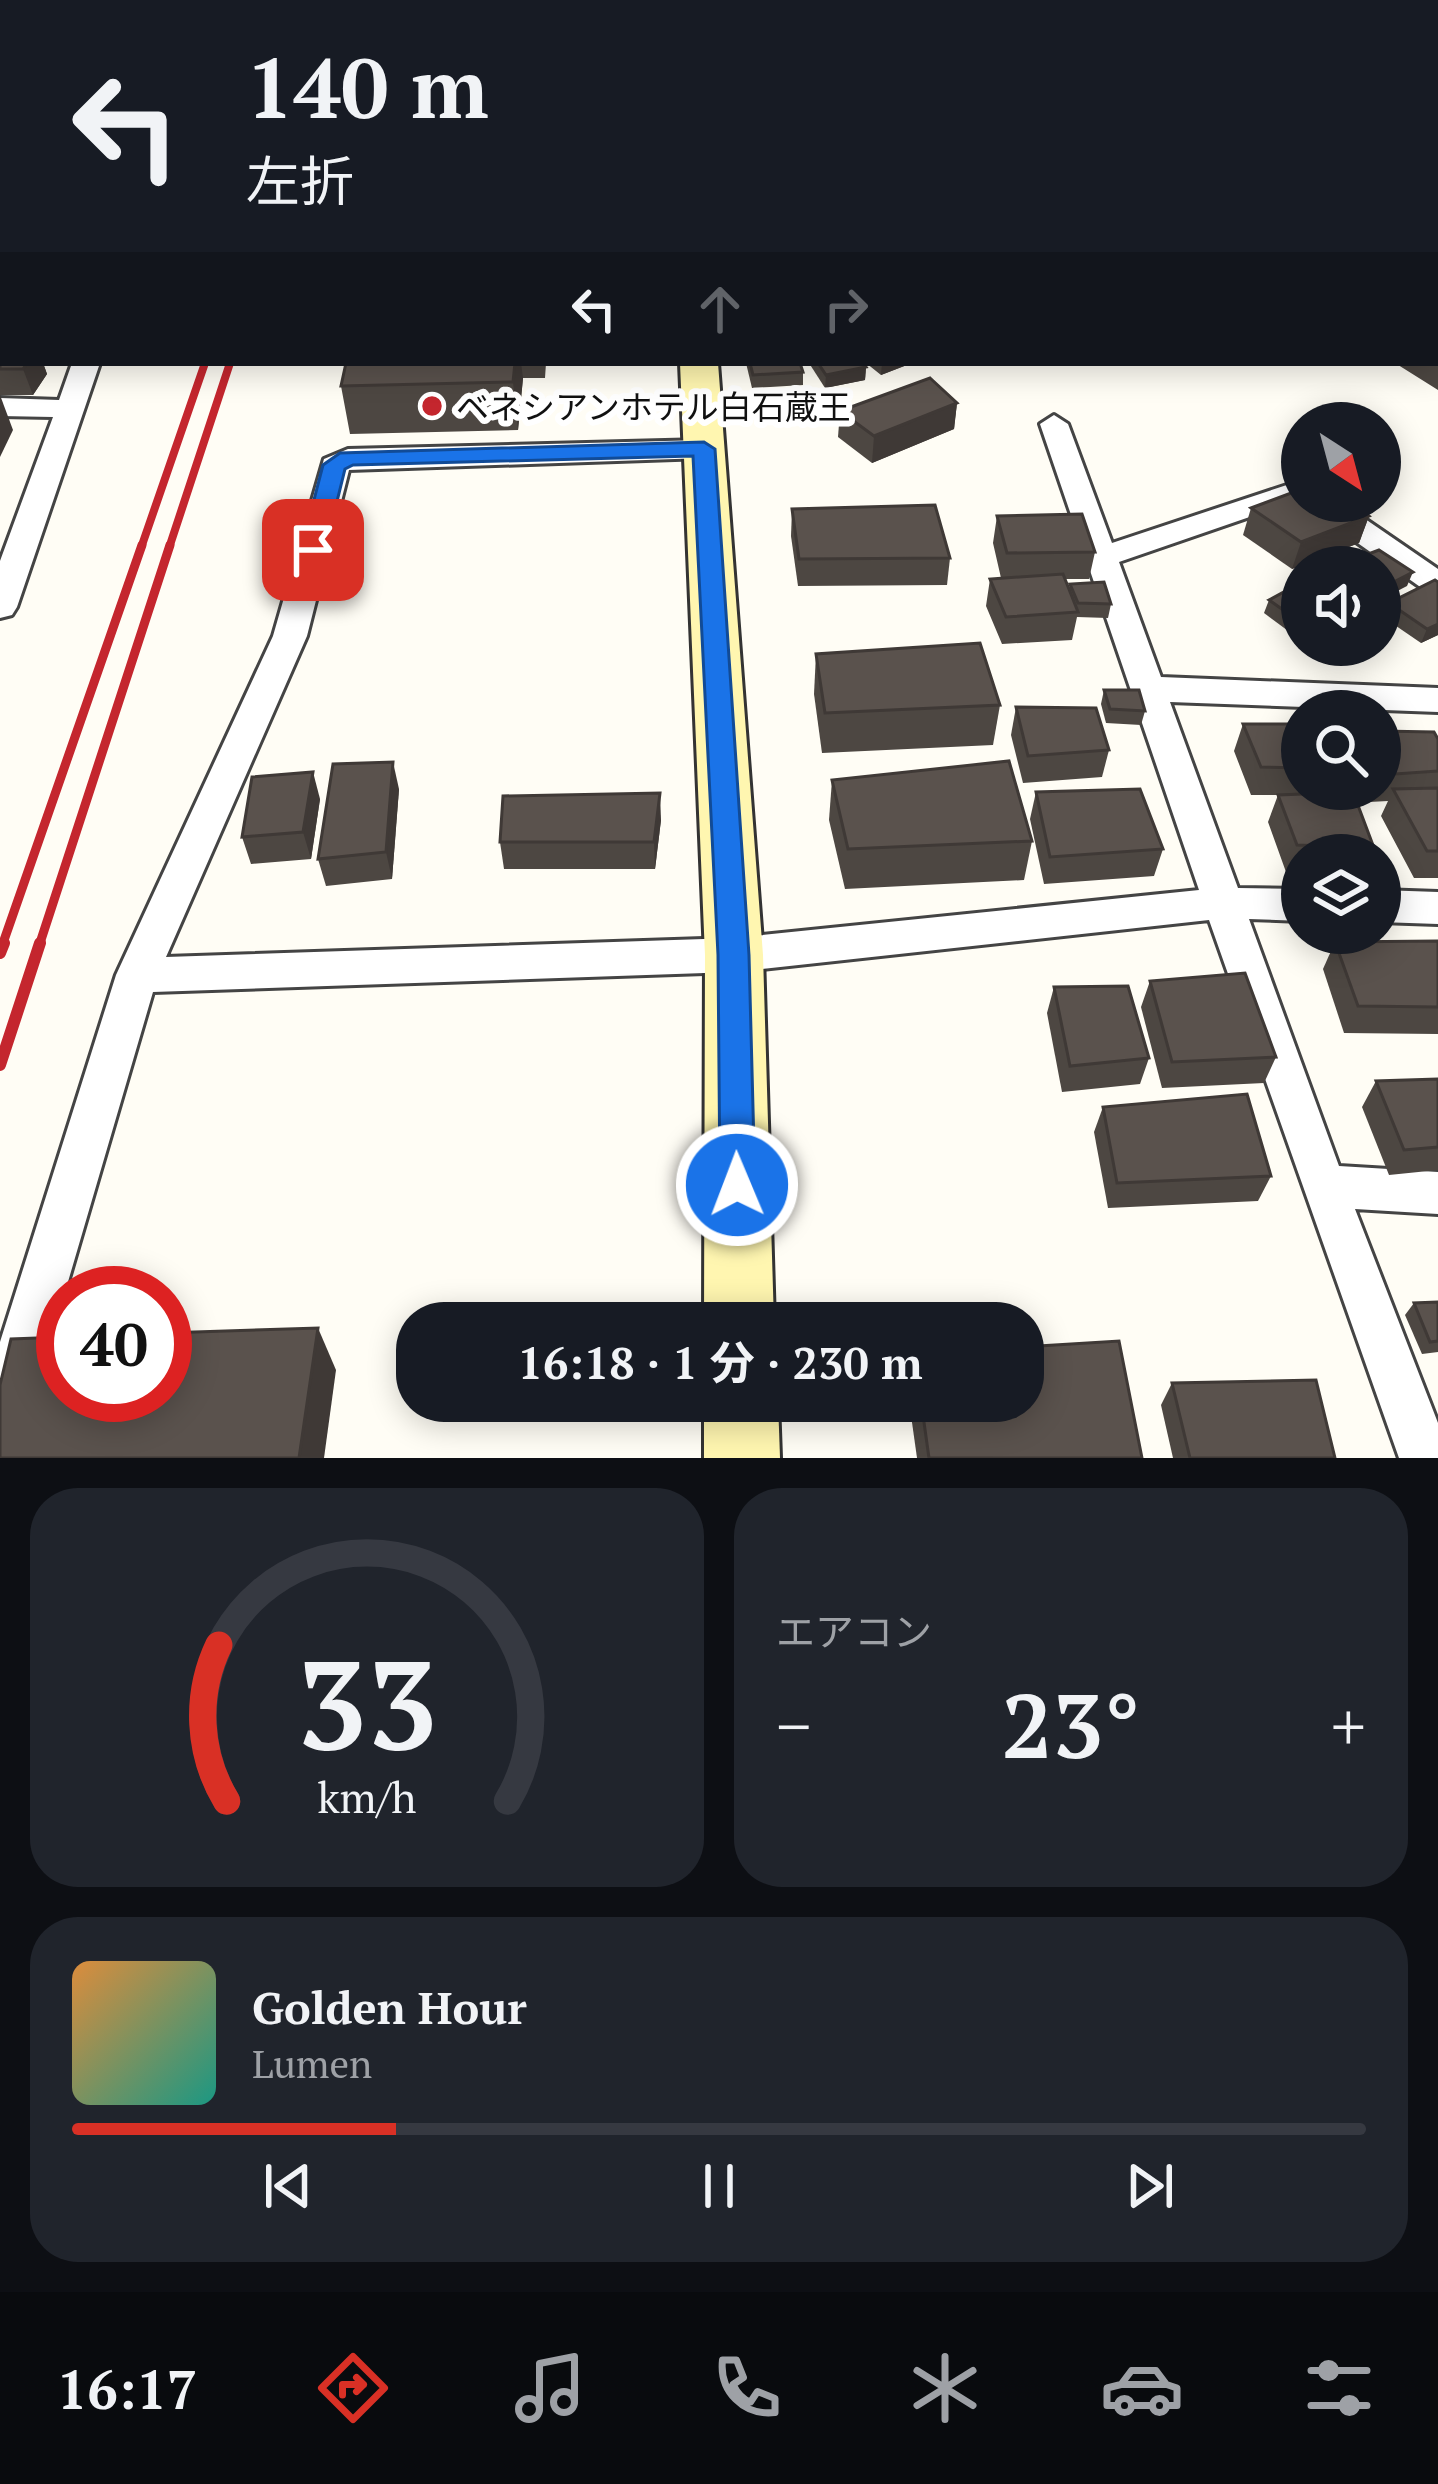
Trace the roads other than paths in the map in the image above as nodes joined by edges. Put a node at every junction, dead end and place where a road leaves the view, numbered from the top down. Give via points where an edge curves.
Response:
1 (85, 366) edge
2 (699, 366) edge
3 (0, 407) edge
4 (69, 409) junction
5 (1054, 424) dead end
6 (704, 449) junction
7 (1281, 497) edge
8 (1348, 522) edge
9 (1102, 556) junction
10 (1438, 584) edge
11 (1, 601) edge
12 (1148, 688) junction
13 (1438, 700) edge
14 (1223, 903) junction
15 (1281, 904) edge
16 (1401, 907) edge
17 (1438, 908) edge
18 (734, 955) junction
19 (137, 975) junction
20 (1323, 1186) junction
21 (1438, 1193) edge
22 (740, 1302) edge
23 (741, 1422) edge
24 (0, 1425) edge
25 (742, 1458) edge
26 (1425, 1458) edge

1 - 4 street
2 - 6 street
3 - 4 street
4 - 11 street
5 - 9 street
6 - 18 street
6 - 19 street via 348,458 335,465 290,636
7 - 9 street
8 - 10 street
9 - 12 street
12 - 13 street
12 - 14 street
14 - 15 street
14 - 18 street
14 - 20 street
16 - 17 street
18 - 19 street
18 - 22 street
19 - 24 street
20 - 21 street
20 - 26 street
23 - 25 street

